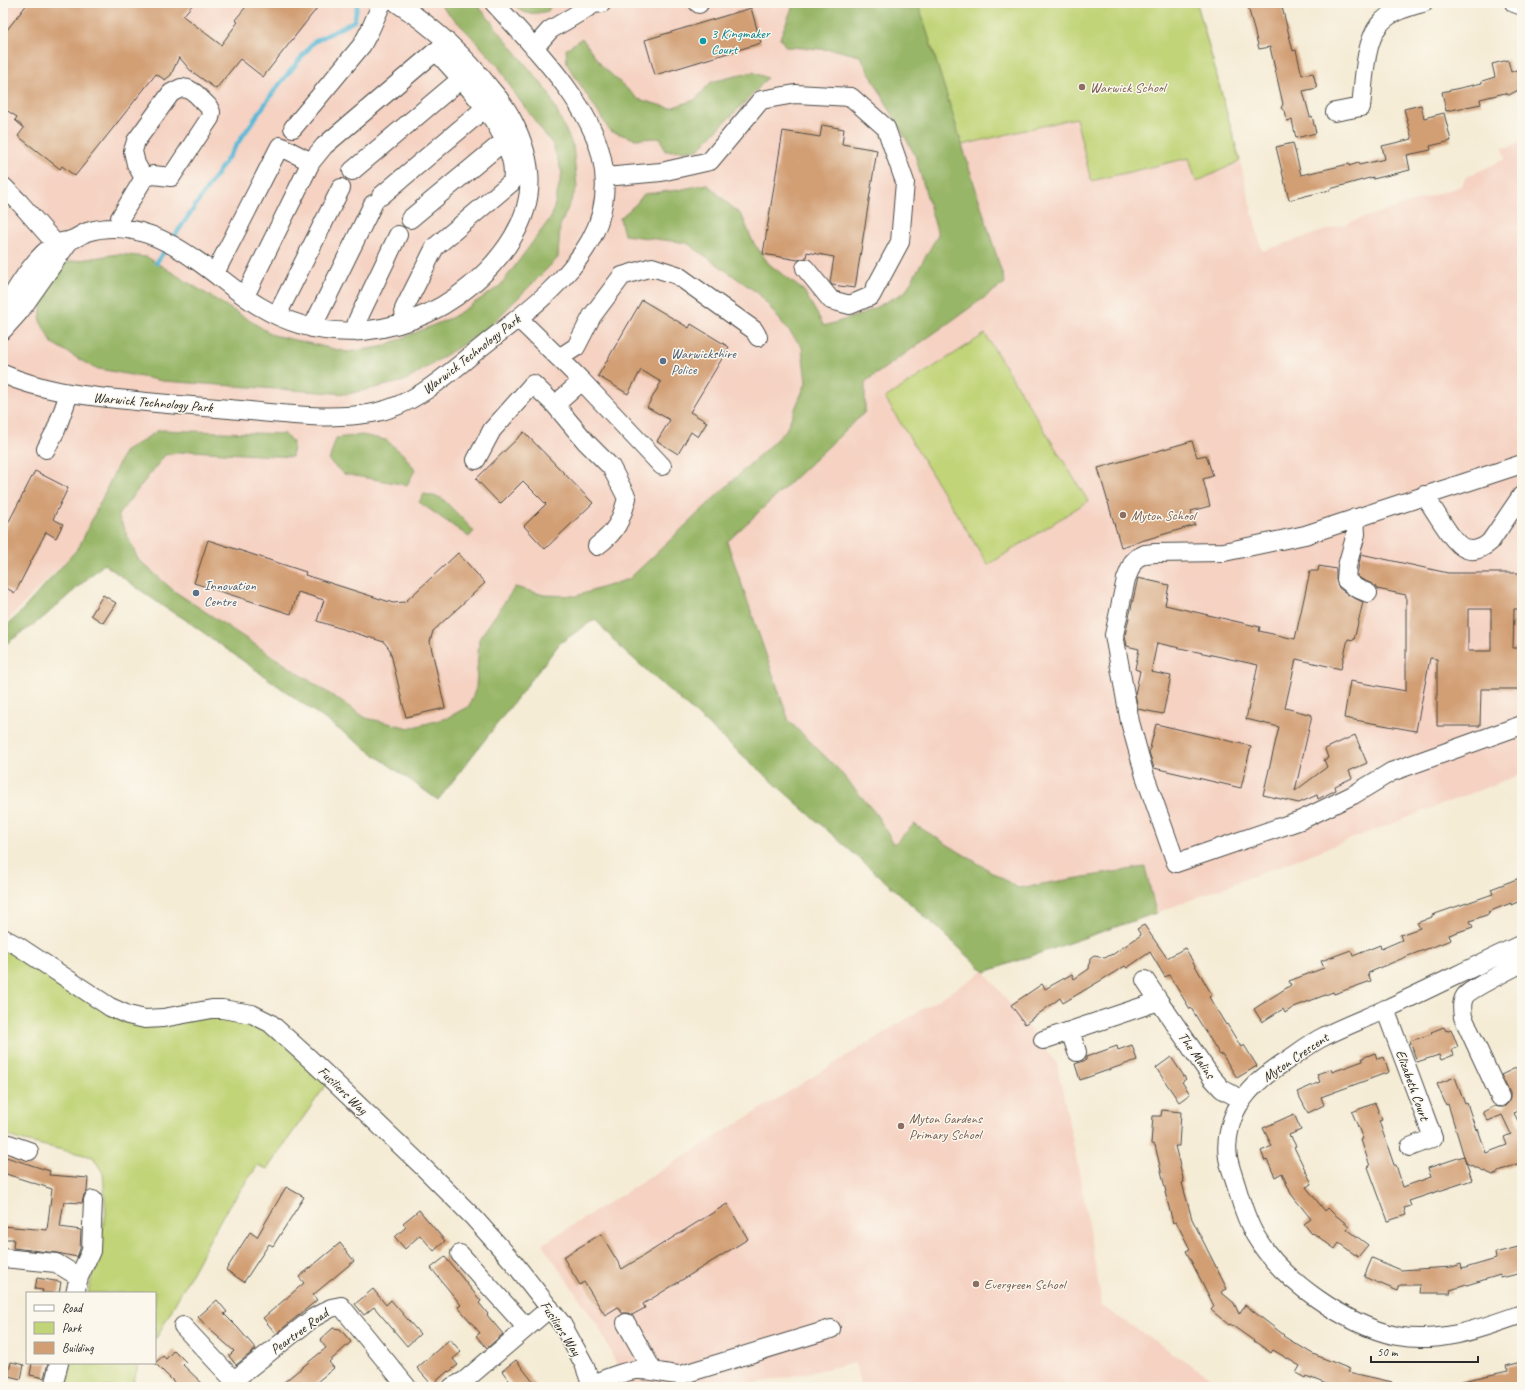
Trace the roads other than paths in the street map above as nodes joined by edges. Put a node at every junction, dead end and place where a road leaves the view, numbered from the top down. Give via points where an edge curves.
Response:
1 (382, 3) edge
2 (397, 3) edge
3 (494, 3) edge
4 (596, 3) edge
5 (1423, 3) edge
6 (1514, 3) edge
7 (1522, 6) edge
8 (534, 48) junction
9 (461, 79) junction
10 (484, 109) junction
11 (1335, 112) dead end
12 (293, 128) dead end
13 (504, 141) junction
14 (311, 162) junction
15 (352, 171) dead end
16 (605, 177) junction
17 (144, 178) junction
18 (3, 186) edge
19 (341, 188) dead end
20 (410, 219) dead end
21 (118, 228) junction
22 (398, 235) dead end
23 (63, 242) junction
24 (805, 268) dead end
25 (215, 273) junction
26 (245, 296) junction
27 (3, 313) edge
28 (276, 315) junction
29 (518, 318) junction
30 (405, 322) junction
31 (312, 328) junction
32 (3, 330) edge
33 (354, 332) junction
34 (758, 337) dead end
35 (559, 358) junction
36 (3, 374) edge
37 (582, 382) junction
38 (69, 394) junction
39 (555, 406) junction
40 (46, 449) dead end
41 (476, 460) dead end
42 (1522, 464) edge
43 (662, 466) dead end
44 (1424, 495) junction
45 (1522, 496) edge
46 (1355, 518) junction
47 (597, 546) dead end
48 (1368, 593) dead end
49 (1522, 725) edge
50 (3, 938) edge
51 (1522, 944) edge
52 (1522, 963) edge
53 (1145, 980) dead end
54 (1159, 1001) junction
55 (1385, 1009) junction
56 (1070, 1031) junction
57 (1043, 1040) dead end
58 (1077, 1052) dead end
59 (1500, 1097) dead end
60 (1242, 1100) junction
61 (3, 1142) edge
62 (1410, 1147) dead end
63 (29, 1151) dead end
64 (93, 1200) dead end
65 (460, 1254) dead end
66 (3, 1258) edge
67 (77, 1285) edge
68 (550, 1308) junction
69 (1522, 1314) edge
70 (626, 1323) dead end
71 (183, 1326) dead end
72 (526, 1327) junction
73 (831, 1329) dead end
74 (59, 1364) edge
75 (653, 1372) junction
76 (237, 1384) edge
77 (592, 1386) edge
78 (53, 1387) edge
79 (407, 1387) edge
80 (452, 1387) edge

1 - 12 street via 362,45
2 - 30 street via 456,48 502,102 523,144 530,176 523,217 504,250 484,273 454,298 436,310
3 - 8 street, Warwick Technology Park
4 - 8 street via 550,30
5 - 11 street via 1395,12 1379,25 1368,50 1361,107
6 - 7 street
8 - 16 street, Warwick Technology Park via 590,125 602,158
9 - 10 street
9 - 14 street via 436,51 324,146
9 - 15 street
10 - 13 street
10 - 31 street via 377,200
13 - 20 street
13 - 30 street via 512,164 512,182 435,247 404,309
14 - 25 street via 280,146
14 - 26 street
16 - 24 street via 661,172 710,161 761,100 795,94 851,97 886,128 905,182 900,242 871,296 850,305 831,300
16 - 29 street, Warwick Technology Park via 605,196 601,214 591,240 574,266
17 - 17 street via 136,164 133,151 136,141 171,93 181,88 188,89 208,106 210,118 171,177 153,175
17 - 21 street via 120,218
18 - 23 street
19 - 28 street
21 - 23 street via 87,232
21 - 25 street via 134,230 175,246
22 - 33 street
23 - 27 street via 46,251 34,264
23 - 32 street via 20,311
25 - 26 street
26 - 28 street
28 - 31 street
29 - 35 street
29 - 38 street, Warwick Technology Park via 440,381 394,407 359,415 316,416
30 - 33 street via 393,327
31 - 33 street
34 - 35 street via 754,330 677,275 652,267 622,276 592,316 576,347
35 - 37 street
36 - 38 street, Warwick Technology Park via 40,388
37 - 39 street
37 - 43 street
38 - 40 street
39 - 41 street via 533,384 492,430
39 - 47 street via 611,467 627,498 617,527
42 - 44 street
44 - 45 street via 1454,540 1462,548 1474,550 1483,547 1496,535
44 - 46 street
46 - 48 street via 1356,534 1346,580
46 - 49 street via 1305,535 1224,552 1146,554 1137,558 1130,567 1114,635 1130,722 1145,776 1176,863 1301,820 1353,795 1391,772
50 - 68 street, Fusiliers Way via 110,1007 128,1015 145,1019 163,1018 222,1009 252,1014 270,1023 331,1078 474,1218
51 - 55 street, Myton Crescent
52 - 59 street via 1469,992 1463,1002 1463,1017
53 - 54 street, The Malins
54 - 56 street
54 - 60 street, The Malins via 1212,1078 1222,1088
55 - 60 street, Myton Crescent via 1347,1025 1310,1045 1268,1073
55 - 62 street, Elizabeth Court via 1433,1138
56 - 57 street
56 - 58 street
60 - 69 street, Myton Crescent via 1232,1121 1228,1142 1232,1174 1245,1214 1256,1236 1276,1265 1297,1284 1354,1320 1379,1331 1403,1337 1452,1336
61 - 63 street
64 - 67 street via 91,1251
65 - 72 street
66 - 67 street via 56,1263
68 - 72 street
68 - 77 street, Fusiliers Way via 574,1345
70 - 75 street
71 - 76 street
72 - 80 street via 464,1381
73 - 75 street via 681,1375
74 - 78 street
75 - 77 street via 637,1370 623,1373
76 - 79 street, Peartree Road via 313,1318 331,1308 341,1306

